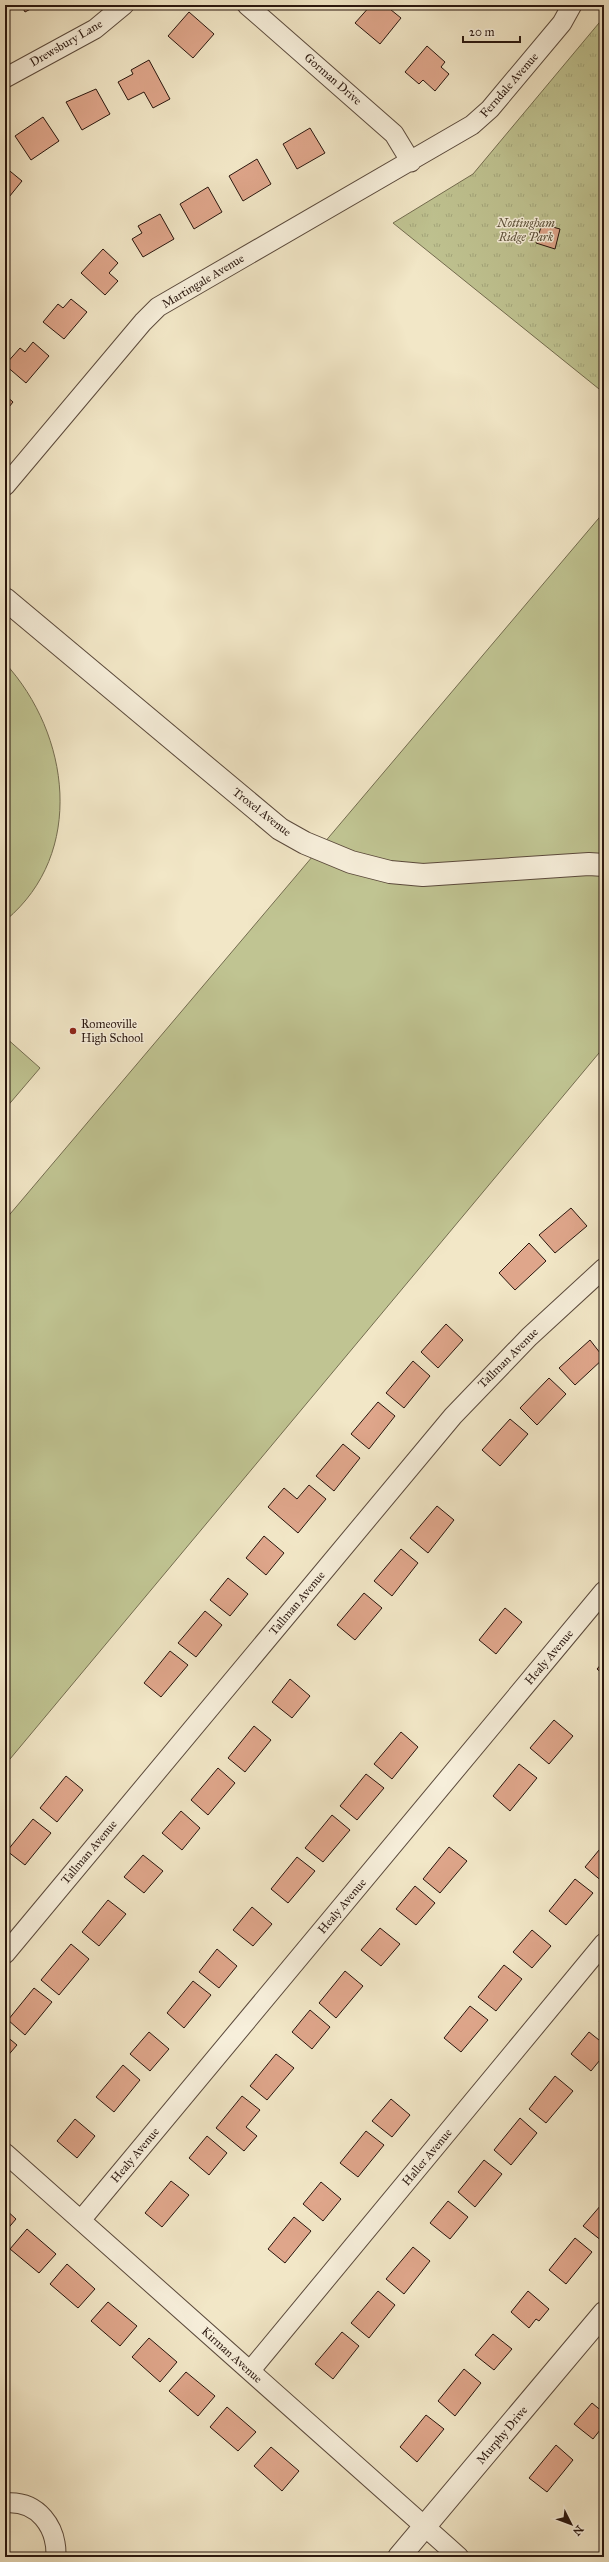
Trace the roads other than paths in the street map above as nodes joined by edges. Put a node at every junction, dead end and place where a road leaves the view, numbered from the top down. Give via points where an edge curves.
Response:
1 (124, 5) edge
2 (247, 5) edge
3 (572, 5) edge
4 (5, 78) edge
5 (411, 162) junction
6 (5, 486) edge
7 (5, 599) edge
8 (604, 865) edge
9 (604, 1268) edge
10 (604, 1591) edge
11 (604, 1943) edge
12 (5, 1954) edge
13 (5, 2153) edge
14 (80, 2220) junction
15 (604, 2313) edge
16 (250, 2371) junction
17 (5, 2503) edge
18 (425, 2527) junction
19 (56, 2557) edge
20 (399, 2557) edge
21 (459, 2557) edge

1 - 4 street, Drewsbury Lane via 95,29
2 - 5 street, Gorman Drive via 394,134
3 - 5 street, Ferndale Avenue via 562,23 490,109 454,138
5 - 6 street, Martingale Avenue via 158,307
7 - 8 street, Troxel Avenue via 280,829 305,843 351,862 382,870 423,875
9 - 12 street, Tallman Avenue via 529,1336 453,1416
10 - 14 street, Healy Avenue
11 - 16 street, Haller Avenue
13 - 14 street, Kirman Avenue
14 - 16 street, Kirman Avenue
15 - 18 street, Murphy Drive
16 - 18 street, Kirman Avenue
17 - 19 street via 22,2504 42,2515 54,2534
18 - 20 street, Murphy Drive
18 - 21 street, Kirman Avenue

